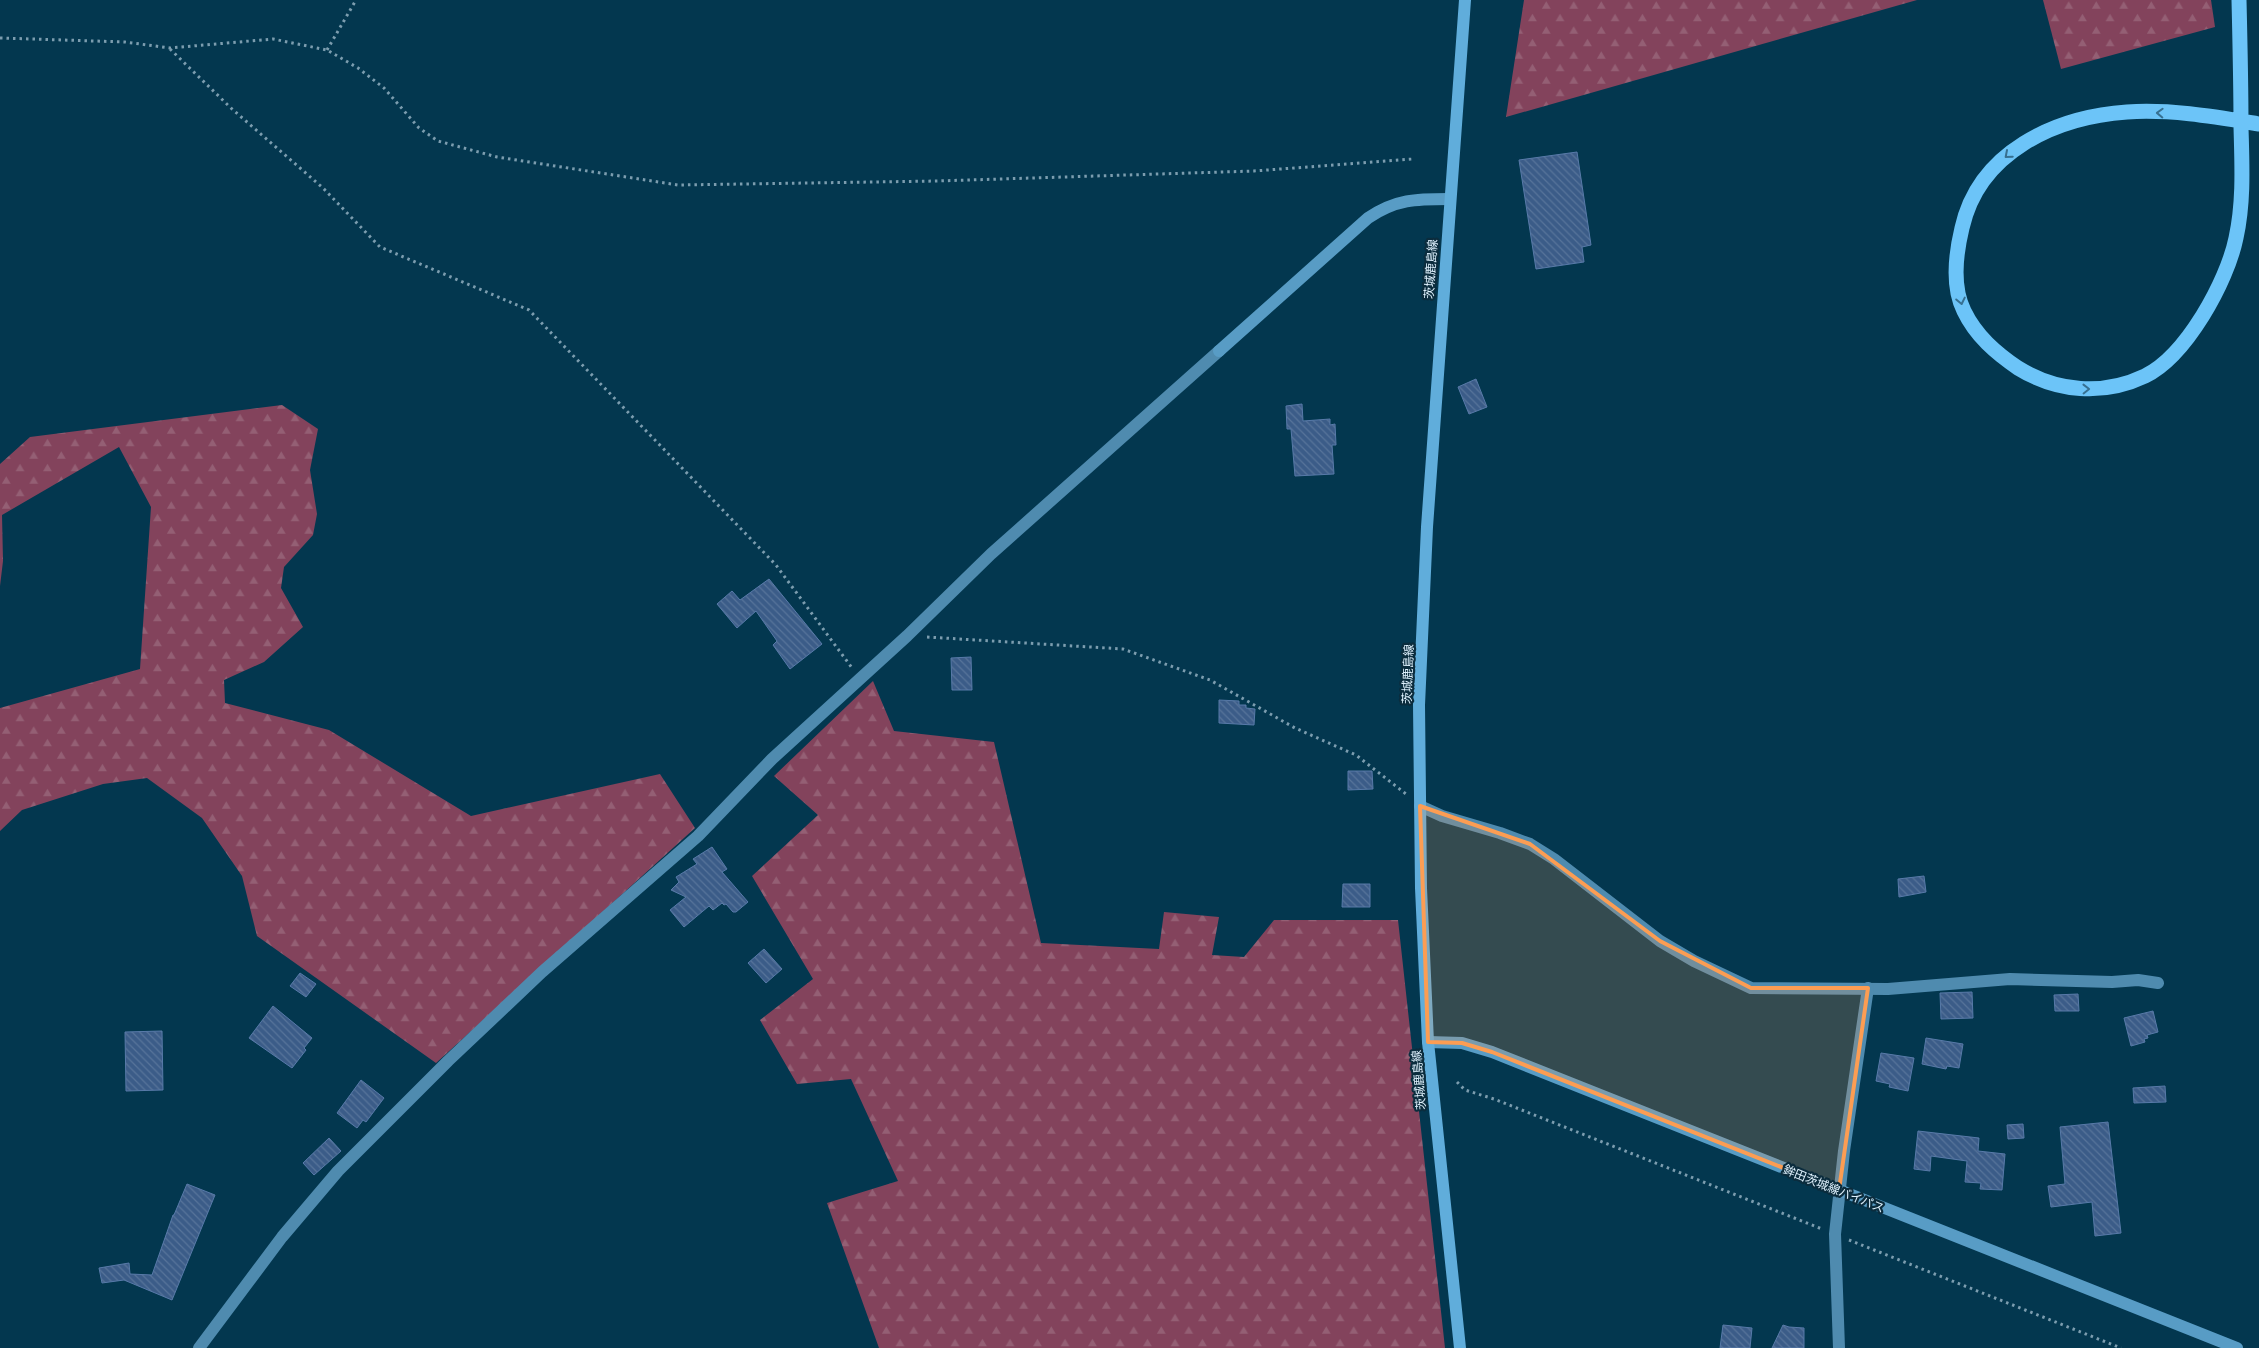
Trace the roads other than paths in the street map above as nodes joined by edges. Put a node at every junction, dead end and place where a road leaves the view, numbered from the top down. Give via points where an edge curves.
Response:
1 (1465, 0) edge
2 (2239, 0) edge
3 (2259, 124) edge
4 (1449, 199) junction
5 (1219, 351) joint
6 (1420, 806) junction
7 (2158, 983) dead end
8 (1868, 988) junction
9 (1428, 1042) junction
10 (1839, 1190) junction
11 (199, 1348) edge
12 (1460, 1348) edge
13 (1839, 1348) edge
14 (2237, 1348) edge

1 - 4 main road, 茨城鹿島線
3 -> 2 highway via 2209,116 2128,112 2088,118 2049,129 2016,148 1986,175 1965,212 1958,246 1956,278 1963,309 1982,340 2033,377 2069,389 2106,388 2146,376 2173,354 2201,320 2222,282 2236,240 2243,192
4 - 5 main road via 1402,201 1374,214
4 - 6 main road, 茨城鹿島線 via 1423,595
5 - 11 street via 991,554 907,636 772,758 698,836 479,1031 338,1171 276,1244
6 - 8 street via 1530,844 1660,941 1751,988
6 - 9 main road, 茨城鹿島線
7 - 8 street via 2010,979 1924,987
8 - 10 street
9 - 10 main road, 鉾田茨城線バイパス via 1462,1043 1492,1052
9 - 12 main road, 茨城鹿島線
10 - 13 street via 1834,1234
10 - 14 main road, 鉾田茨城線バイパス

